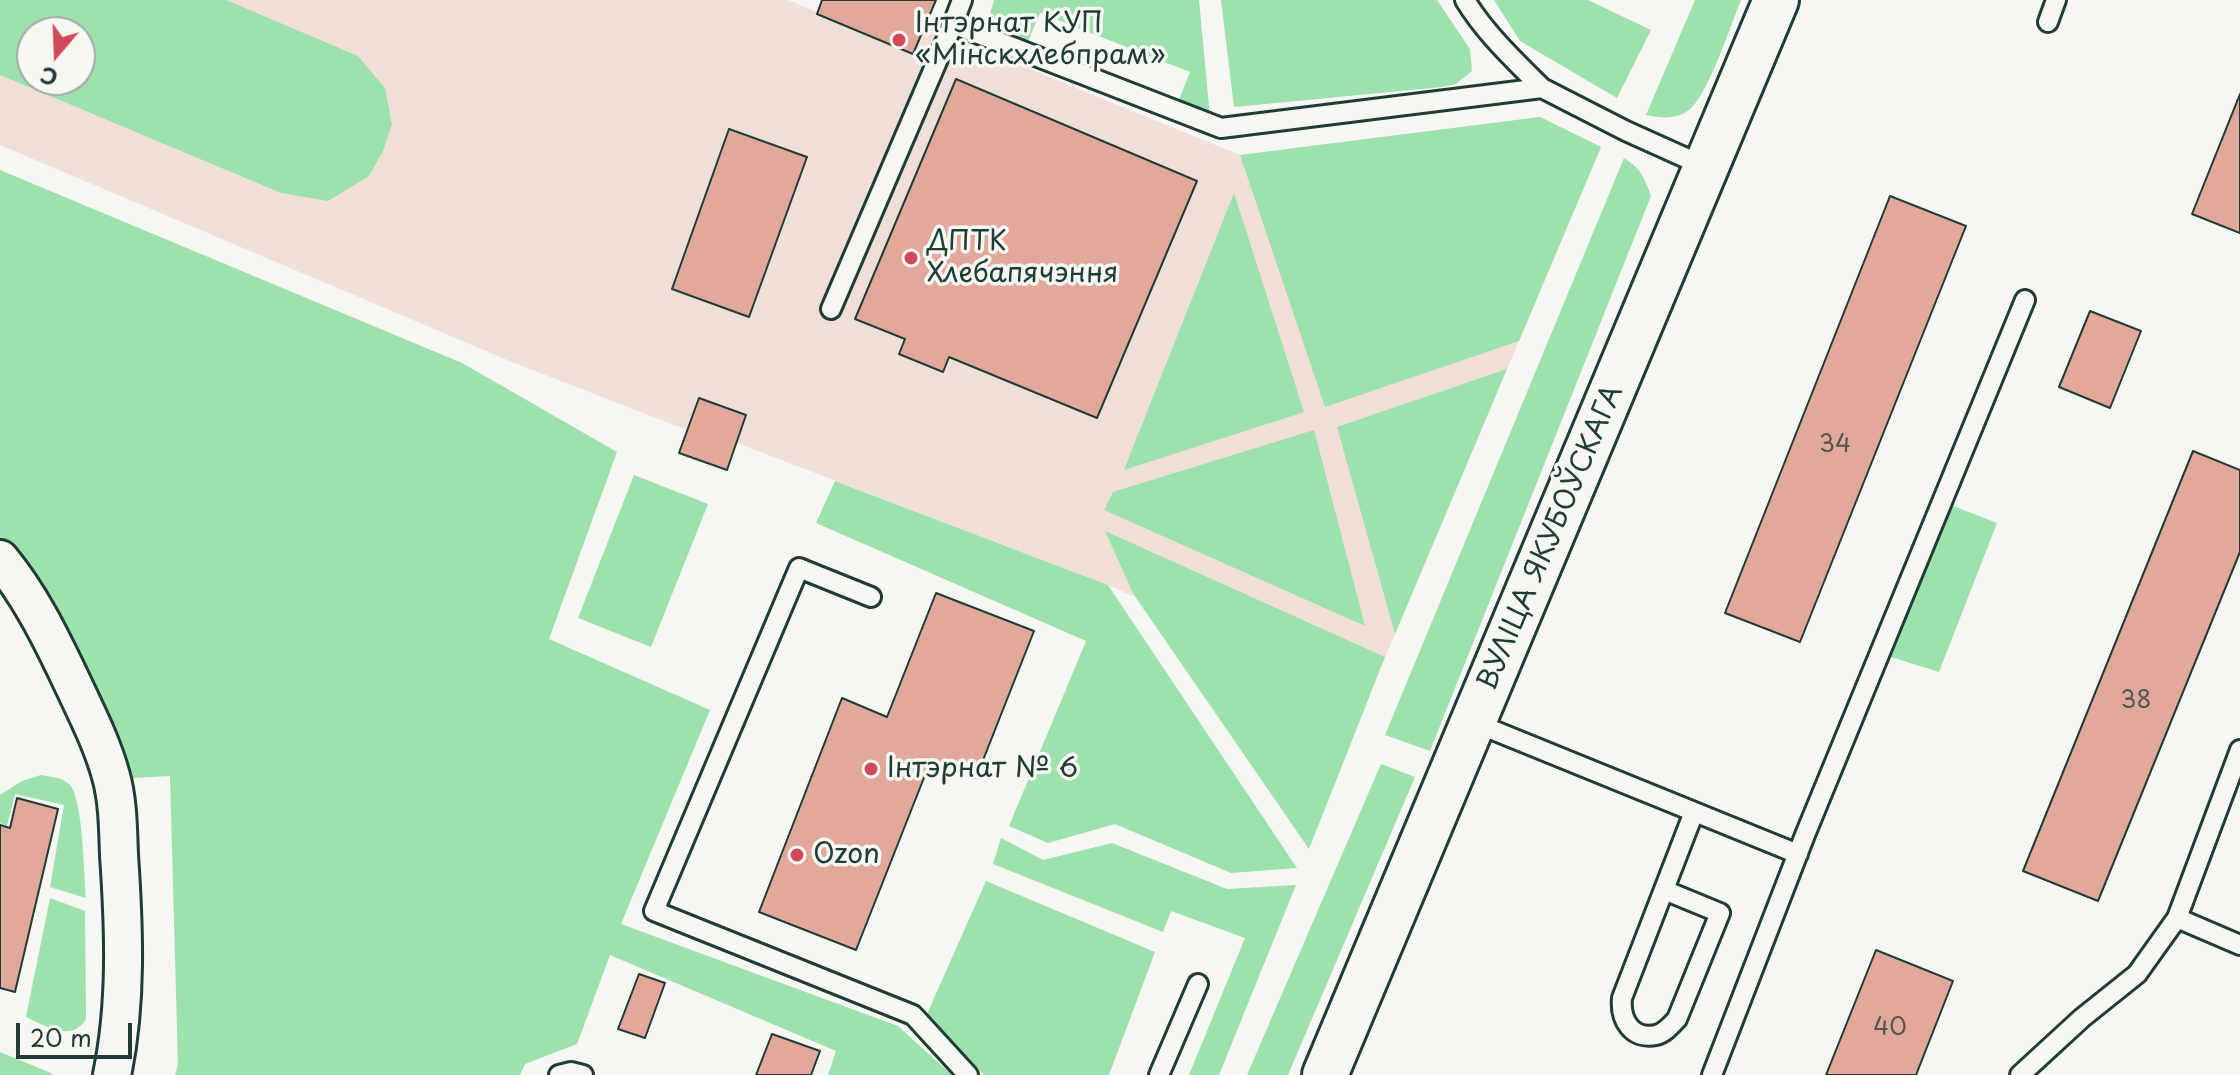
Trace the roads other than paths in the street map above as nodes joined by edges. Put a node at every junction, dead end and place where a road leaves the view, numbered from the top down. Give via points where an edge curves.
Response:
1 (962, 0) edge
2 (1465, 0) edge
3 (1776, 0) edge
4 (2056, 0) edge
5 (2048, 22) dead end
6 (953, 24) junction
7 (1542, 88) junction
8 (1706, 167) junction
9 (2025, 300) dead end
10 (831, 309) dead end
11 (0, 559) edge
12 (871, 597) dead end
13 (1473, 722) junction
14 (2240, 750) edge
15 (1694, 812) junction
16 (1798, 854) junction
17 (1664, 890) junction
18 (2177, 918) junction
19 (2240, 945) edge
20 (1198, 984) dead end
21 (112, 1075) edge
22 (559, 1075) edge
23 (583, 1075) edge
24 (968, 1075) edge
25 (1159, 1075) edge
26 (1325, 1075) edge
27 (1712, 1075) edge
28 (2020, 1075) edge

1 - 6 lane
2 - 7 lane
3 - 8 main road, ВУЛІЦА ЯКУБОЎСКАГА
4 - 5 lane
6 - 7 lane via 1221,128
6 - 10 lane
7 - 8 lane
8 - 13 main road, ВУЛІЦА ЯКУБОЎСКАГА
9 - 16 lane
11 - 21 street via 19,582 59,657 112,778 123,919 120,1034
12 - 24 lane via 799,568 654,911 913,1015
13 - 15 lane
13 - 26 main road, ВУЛІЦА ЯКУБОЎСКАГА
14 - 18 lane
15 - 16 lane
15 - 17 lane
16 - 27 lane
17 - 17 lane via 1622,998 1625,1024 1642,1034 1656,1035 1677,1019 1720,913
18 - 19 lane
18 - 28 lane via 2137,974
20 - 25 lane
22 - 23 lane

